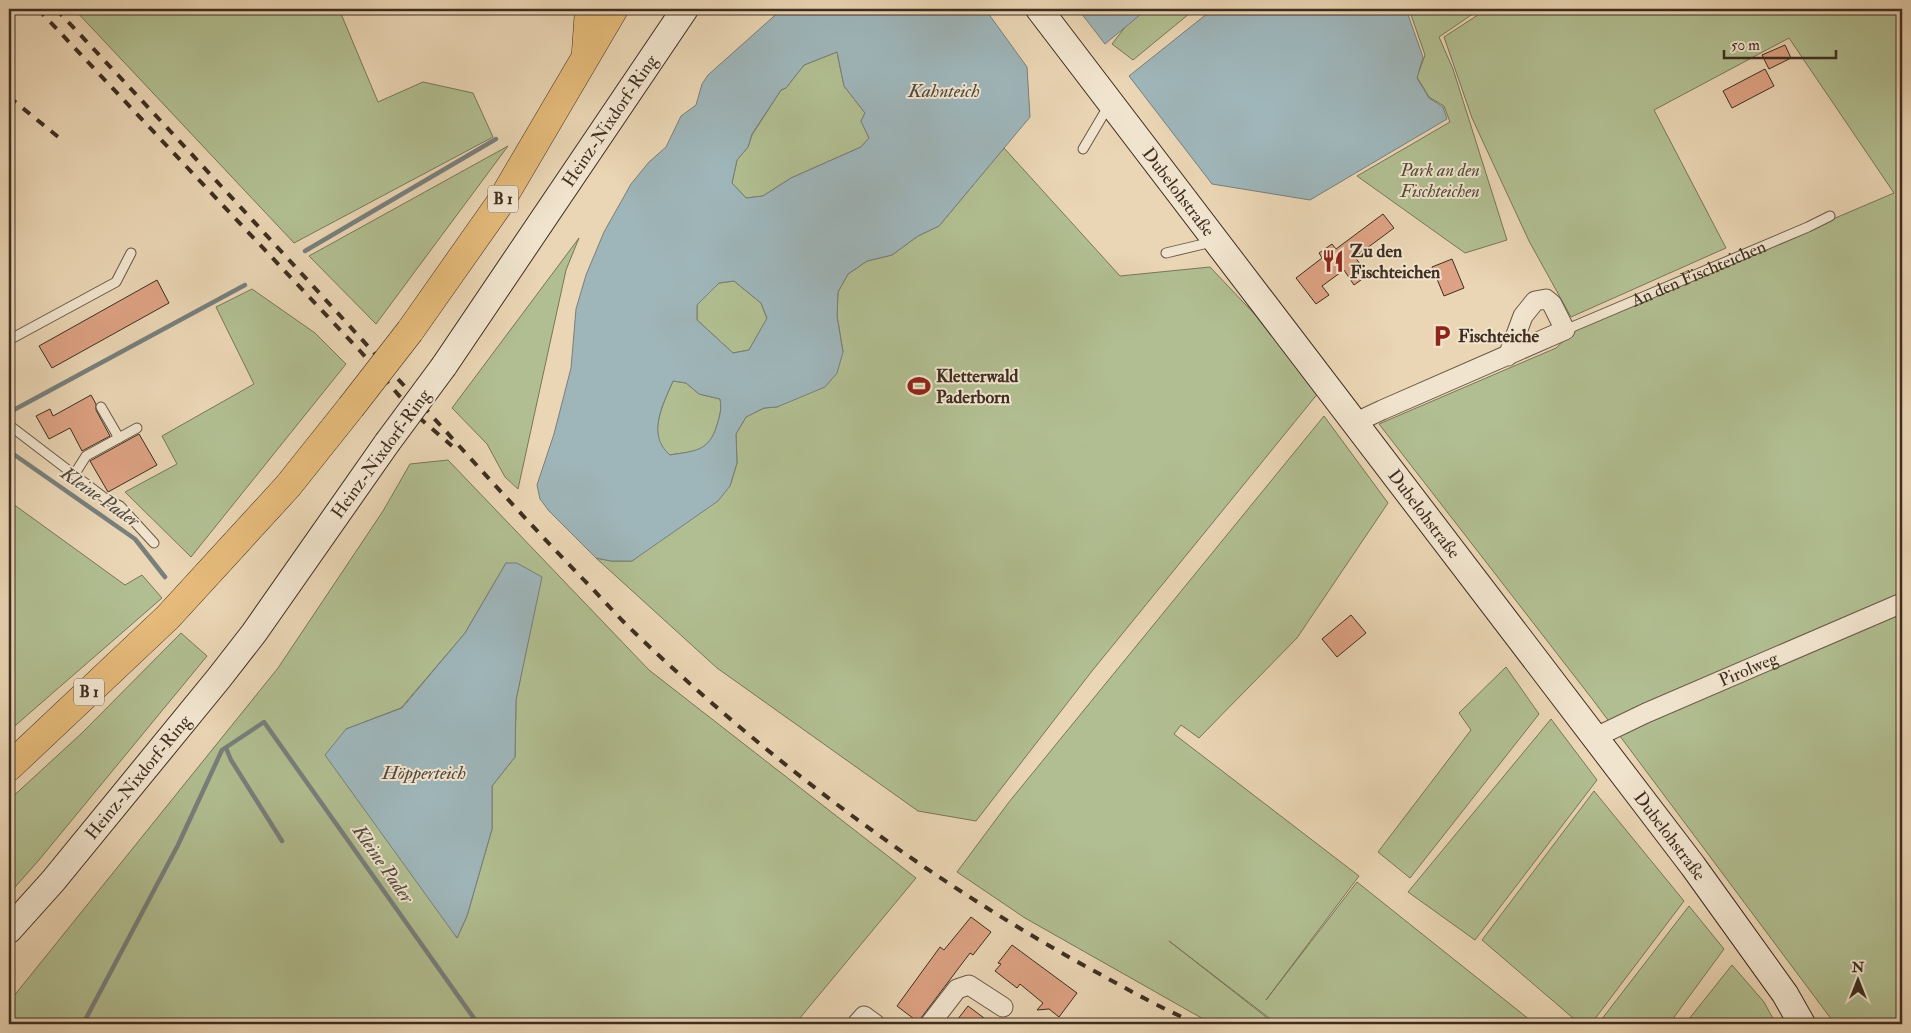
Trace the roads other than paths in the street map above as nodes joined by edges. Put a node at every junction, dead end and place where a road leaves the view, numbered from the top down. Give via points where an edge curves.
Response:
1 (589, 9) edge
2 (614, 9) edge
3 (684, 9) edge
4 (1039, 9) edge
5 (585, 60) junction
6 (1111, 102) junction
7 (1083, 149) dead end
8 (1830, 216) dead end
9 (1216, 241) junction
10 (131, 253) dead end
11 (1166, 253) dead end
12 (1565, 330) junction
13 (9, 340) edge
14 (1508, 356) junction
15 (101, 407) dead end
16 (9, 425) edge
17 (1356, 425) junction
18 (137, 428) dead end
19 (119, 438) junction
20 (74, 475) junction
21 (154, 543) dead end
22 (1902, 603) edge
23 (1594, 738) junction
24 (9, 767) edge
25 (53, 881) junction
26 (9, 930) edge
27 (9, 944) edge
28 (1003, 1006) dead end
29 (930, 1024) edge
30 (1802, 1024) edge

1 - 5 highway, B 1
2 - 5 highway, B 1
3 - 25 main road, Heinz-Nixdorf-Ring, bridge via 444,366 254,633
4 - 6 main road, Dubelohstraße
5 - 24 highway, B 1, bridge via 500,203 410,331 288,486 168,617
6 - 7 lane
6 - 9 main road, Dubelohstraße
8 - 12 lane, An den Fischteichen
9 - 11 lane
9 - 17 main road, Dubelohstraße
10 - 13 lane via 116,282
12 - 14 street, An den Fischteichen
12 - 14 street via 1552,304 1546,299 1535,302 1522,316
14 - 17 street, An den Fischteichen via 1382,410
15 - 19 lane
16 - 20 lane
17 - 23 main road, Dubelohstraße
18 - 19 lane
19 - 20 lane via 86,456
20 - 21 lane via 120,506
22 - 23 street, Pirolweg
23 - 30 main road, Dubelohstraße via 1693,866 1785,994
25 - 26 main road, Heinz-Nixdorf-Ring
25 - 27 main road, Heinz-Nixdorf-Ring
28 - 29 street via 969,986 956,989

